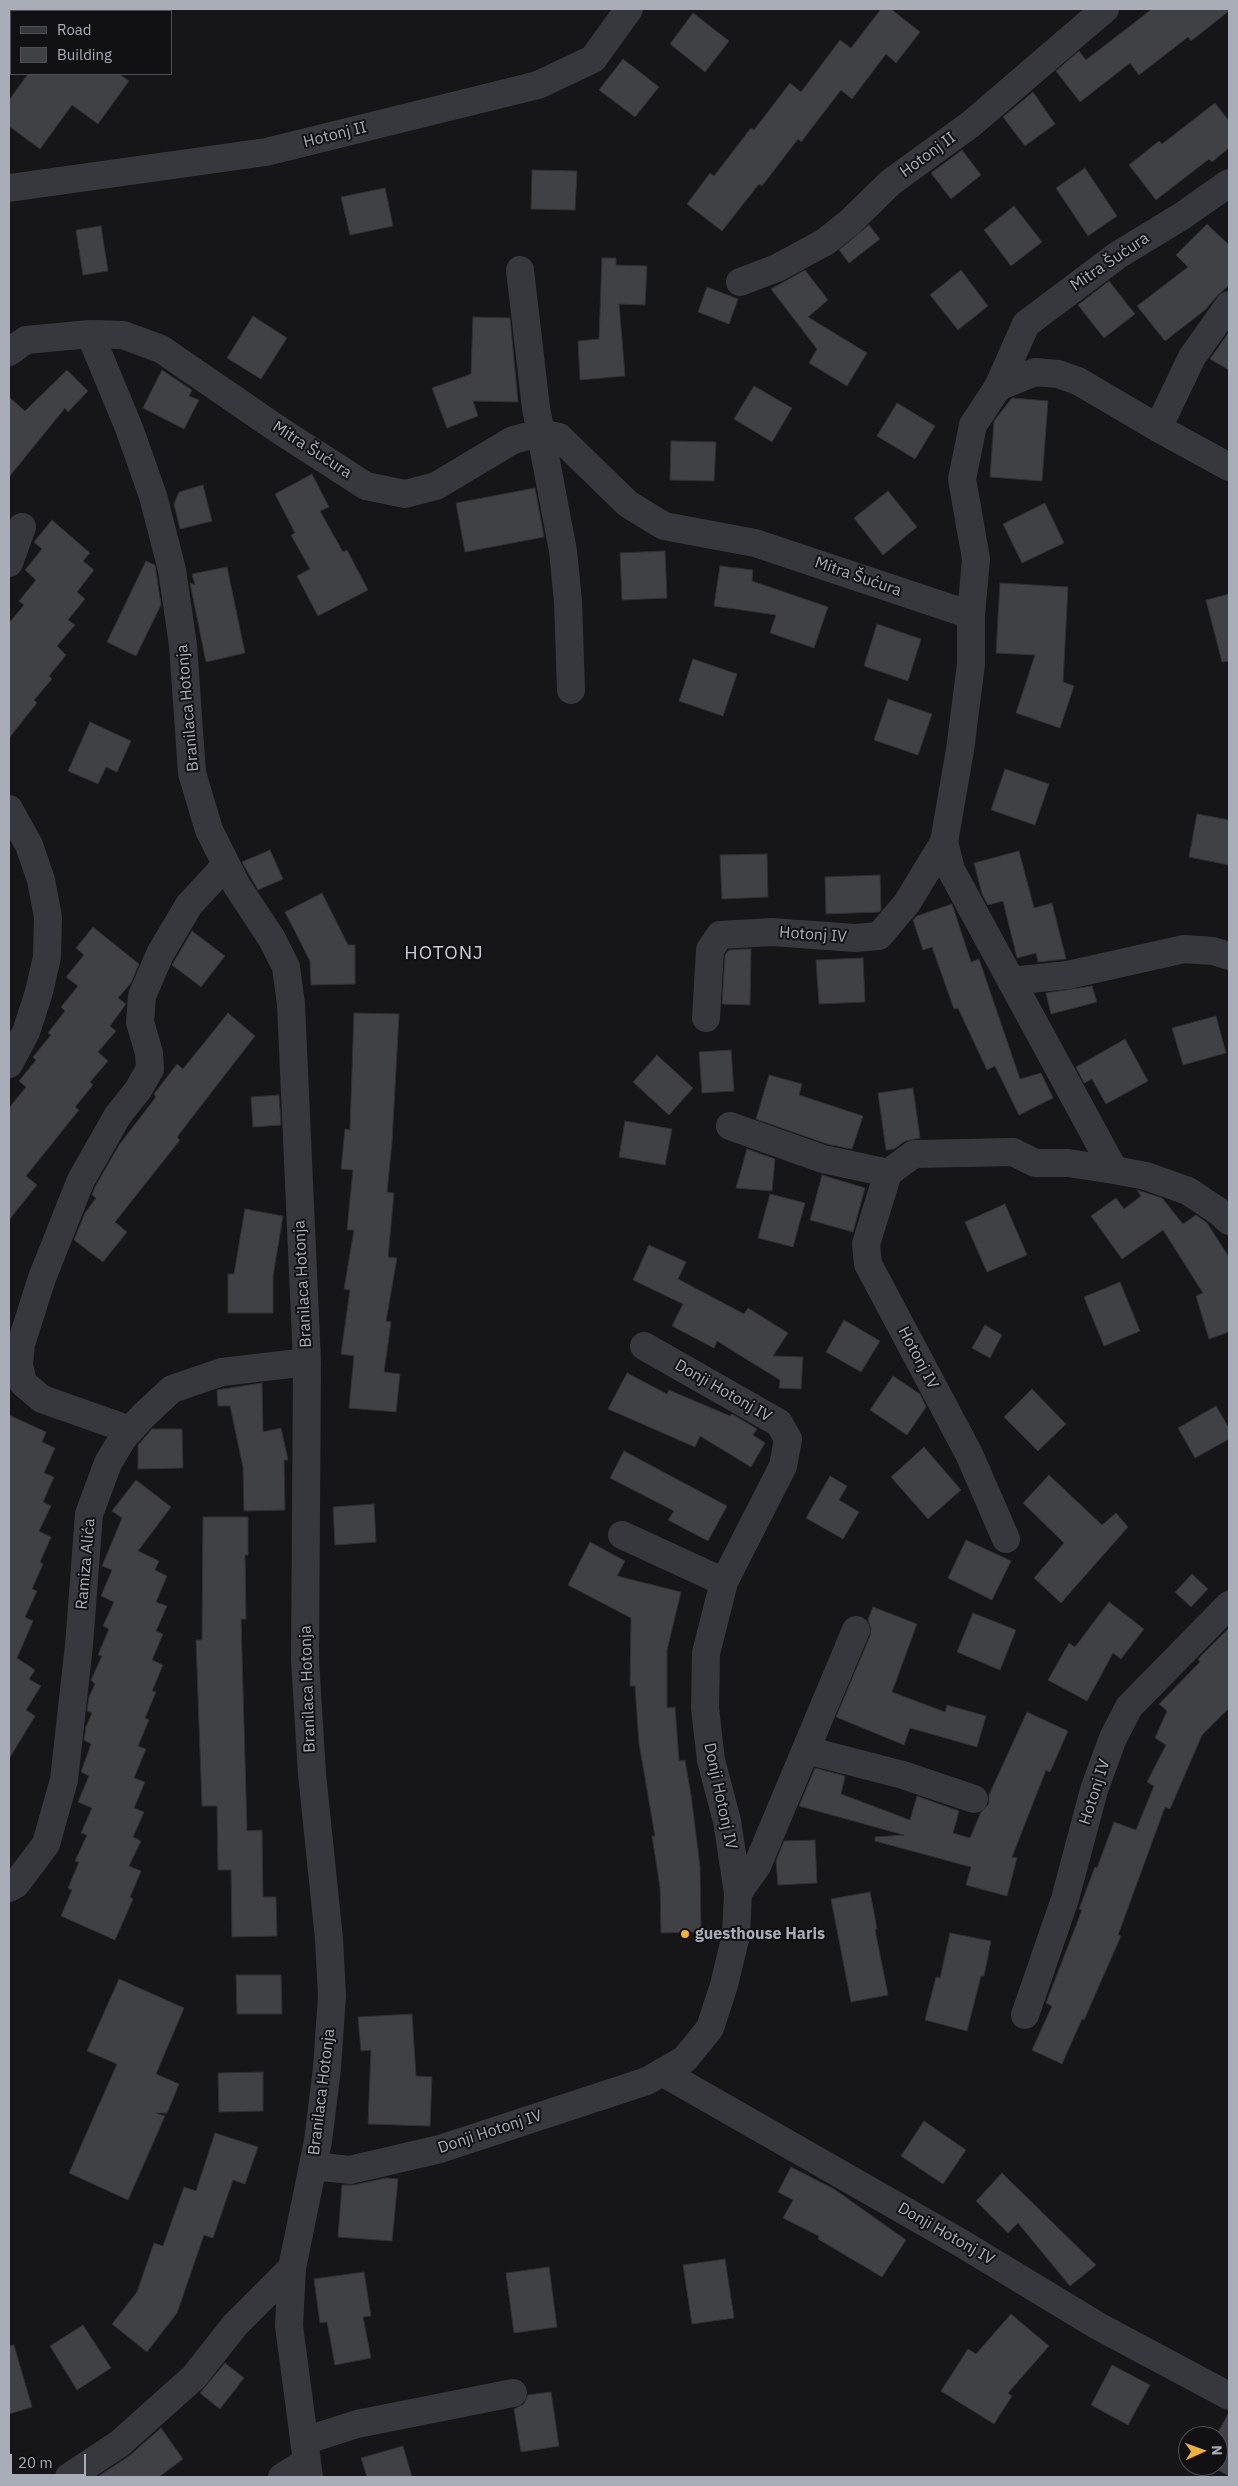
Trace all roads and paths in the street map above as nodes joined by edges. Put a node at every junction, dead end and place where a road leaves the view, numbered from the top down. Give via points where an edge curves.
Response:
1 (629, 9) edge
2 (1105, 9) edge
3 (1229, 183) edge
4 (9, 188) edge
5 (520, 270) dead end
6 (740, 282) dead end
7 (1229, 305) edge
8 (90, 334) junction
9 (9, 352) edge
10 (998, 387) junction
11 (1158, 428) junction
12 (540, 433) junction
13 (1229, 467) edge
14 (22, 527) dead end
15 (9, 563) edge
16 (971, 615) junction
17 (571, 690) dead end
18 (9, 809) edge
19 (944, 842) junction
20 (226, 865) junction
21 (1229, 956) edge
22 (1010, 981) junction
23 (706, 1018) dead end
24 (9, 1064) edge
25 (730, 1126) dead end
26 (1114, 1170) junction
27 (888, 1173) junction
28 (1229, 1221) edge
29 (644, 1346) dead end
30 (307, 1362) junction
31 (130, 1430) junction
32 (622, 1536) dead end
33 (1006, 1539) dead end
34 (724, 1582) junction
35 (1229, 1605) edge
36 (856, 1630) dead end
37 (806, 1750) junction
38 (974, 1799) dead end
39 (9, 1888) edge
40 (738, 1893) junction
41 (1025, 2014) dead end
42 (662, 2072) junction
43 (313, 2166) junction
44 (292, 2268) junction
45 (513, 2393) dead end
46 (1229, 2396) edge
47 (306, 2460) edge
48 (69, 2477) edge
49 (282, 2477) edge

1 - 4 street, Hotonj II via 593,59 538,85 266,152
2 - 6 street, Hotonj II via 971,124 891,182 825,242 777,268
3 - 10 street, Mitra Šućura via 1118,255 1026,324
5 - 12 street
7 - 11 street via 1192,357
8 - 9 street via 26,340
8 - 12 street, Mitra Šućura via 123,335 161,349 366,486 404,494 436,486 513,440
8 - 20 street, Branilaca Hotonja via 130,428 153,496 172,570 183,645 192,773 208,830
10 - 11 street via 1035,372 1058,374 1078,381
10 - 16 street, Mitra Šućura via 973,425 962,479 976,559
11 - 13 street
12 - 16 street, Mitra Šućura via 559,437 628,504 664,526 755,542
12 - 17 street via 563,551
14 - 15 street
16 - 19 street, Hotonj IV via 970,673
18 - 24 street via 32,854 48,916 47,957 39,992 26,1032
19 - 22 street, Hotonj IV via 951,870
19 - 23 street, Hotonj IV via 907,903 878,936 855,938 772,932 720,935 710,950
20 - 30 street, Branilaca Hotonja via 276,946 286,968 292,1004
20 - 31 street via 189,906 160,954 145,987 140,1022 150,1069 118,1115 81,1180 42,1278 21,1344 19,1364 23,1383 42,1399
21 - 22 street via 1184,949 1068,975
22 - 26 street, Hotonj IV
25 - 27 street via 823,1159
26 - 27 street via 1068,1163 1036,1163 1013,1152 966,1151 914,1154
26 - 28 street via 1146,1176 1188,1191
27 - 33 street, Hotonj IV via 866,1244 868,1264 969,1454
29 - 34 street, Donji Hotonj IV via 779,1424 788,1439 783,1466
30 - 31 street, Ramiza Alića via 222,1372 172,1389
30 - 43 street, Branilaca Hotonja via 305,1660 332,1996 327,2068
31 - 39 street, Ramiza Alića via 108,1463 89,1514 64,1780 46,1844 16,1884
32 - 34 street
34 - 40 street, Donji Hotonj IV via 706,1653 705,1708 710,1760 728,1821
35 - 41 street, Hotonj IV via 1129,1707 1113,1738 1094,1790 1065,1899
36 - 37 street, Donji Hotonj IV
37 - 38 street via 903,1774
37 - 40 street, Donji Hotonj IV via 757,1866
40 - 42 street, Donji Hotonj IV via 736,1935 710,2028 685,2059
42 - 43 street, Donji Hotonj IV via 647,2081 440,2149 350,2170
42 - 46 street, Donji Hotonj IV via 961,2243 1098,2326
43 - 44 street, Branilaca Hotonja
44 - 47 street, Branilaca Hotonja via 289,2326
44 - 48 street via 235,2325 194,2377 119,2444
45 - 47 street via 357,2424
47 - 49 street

